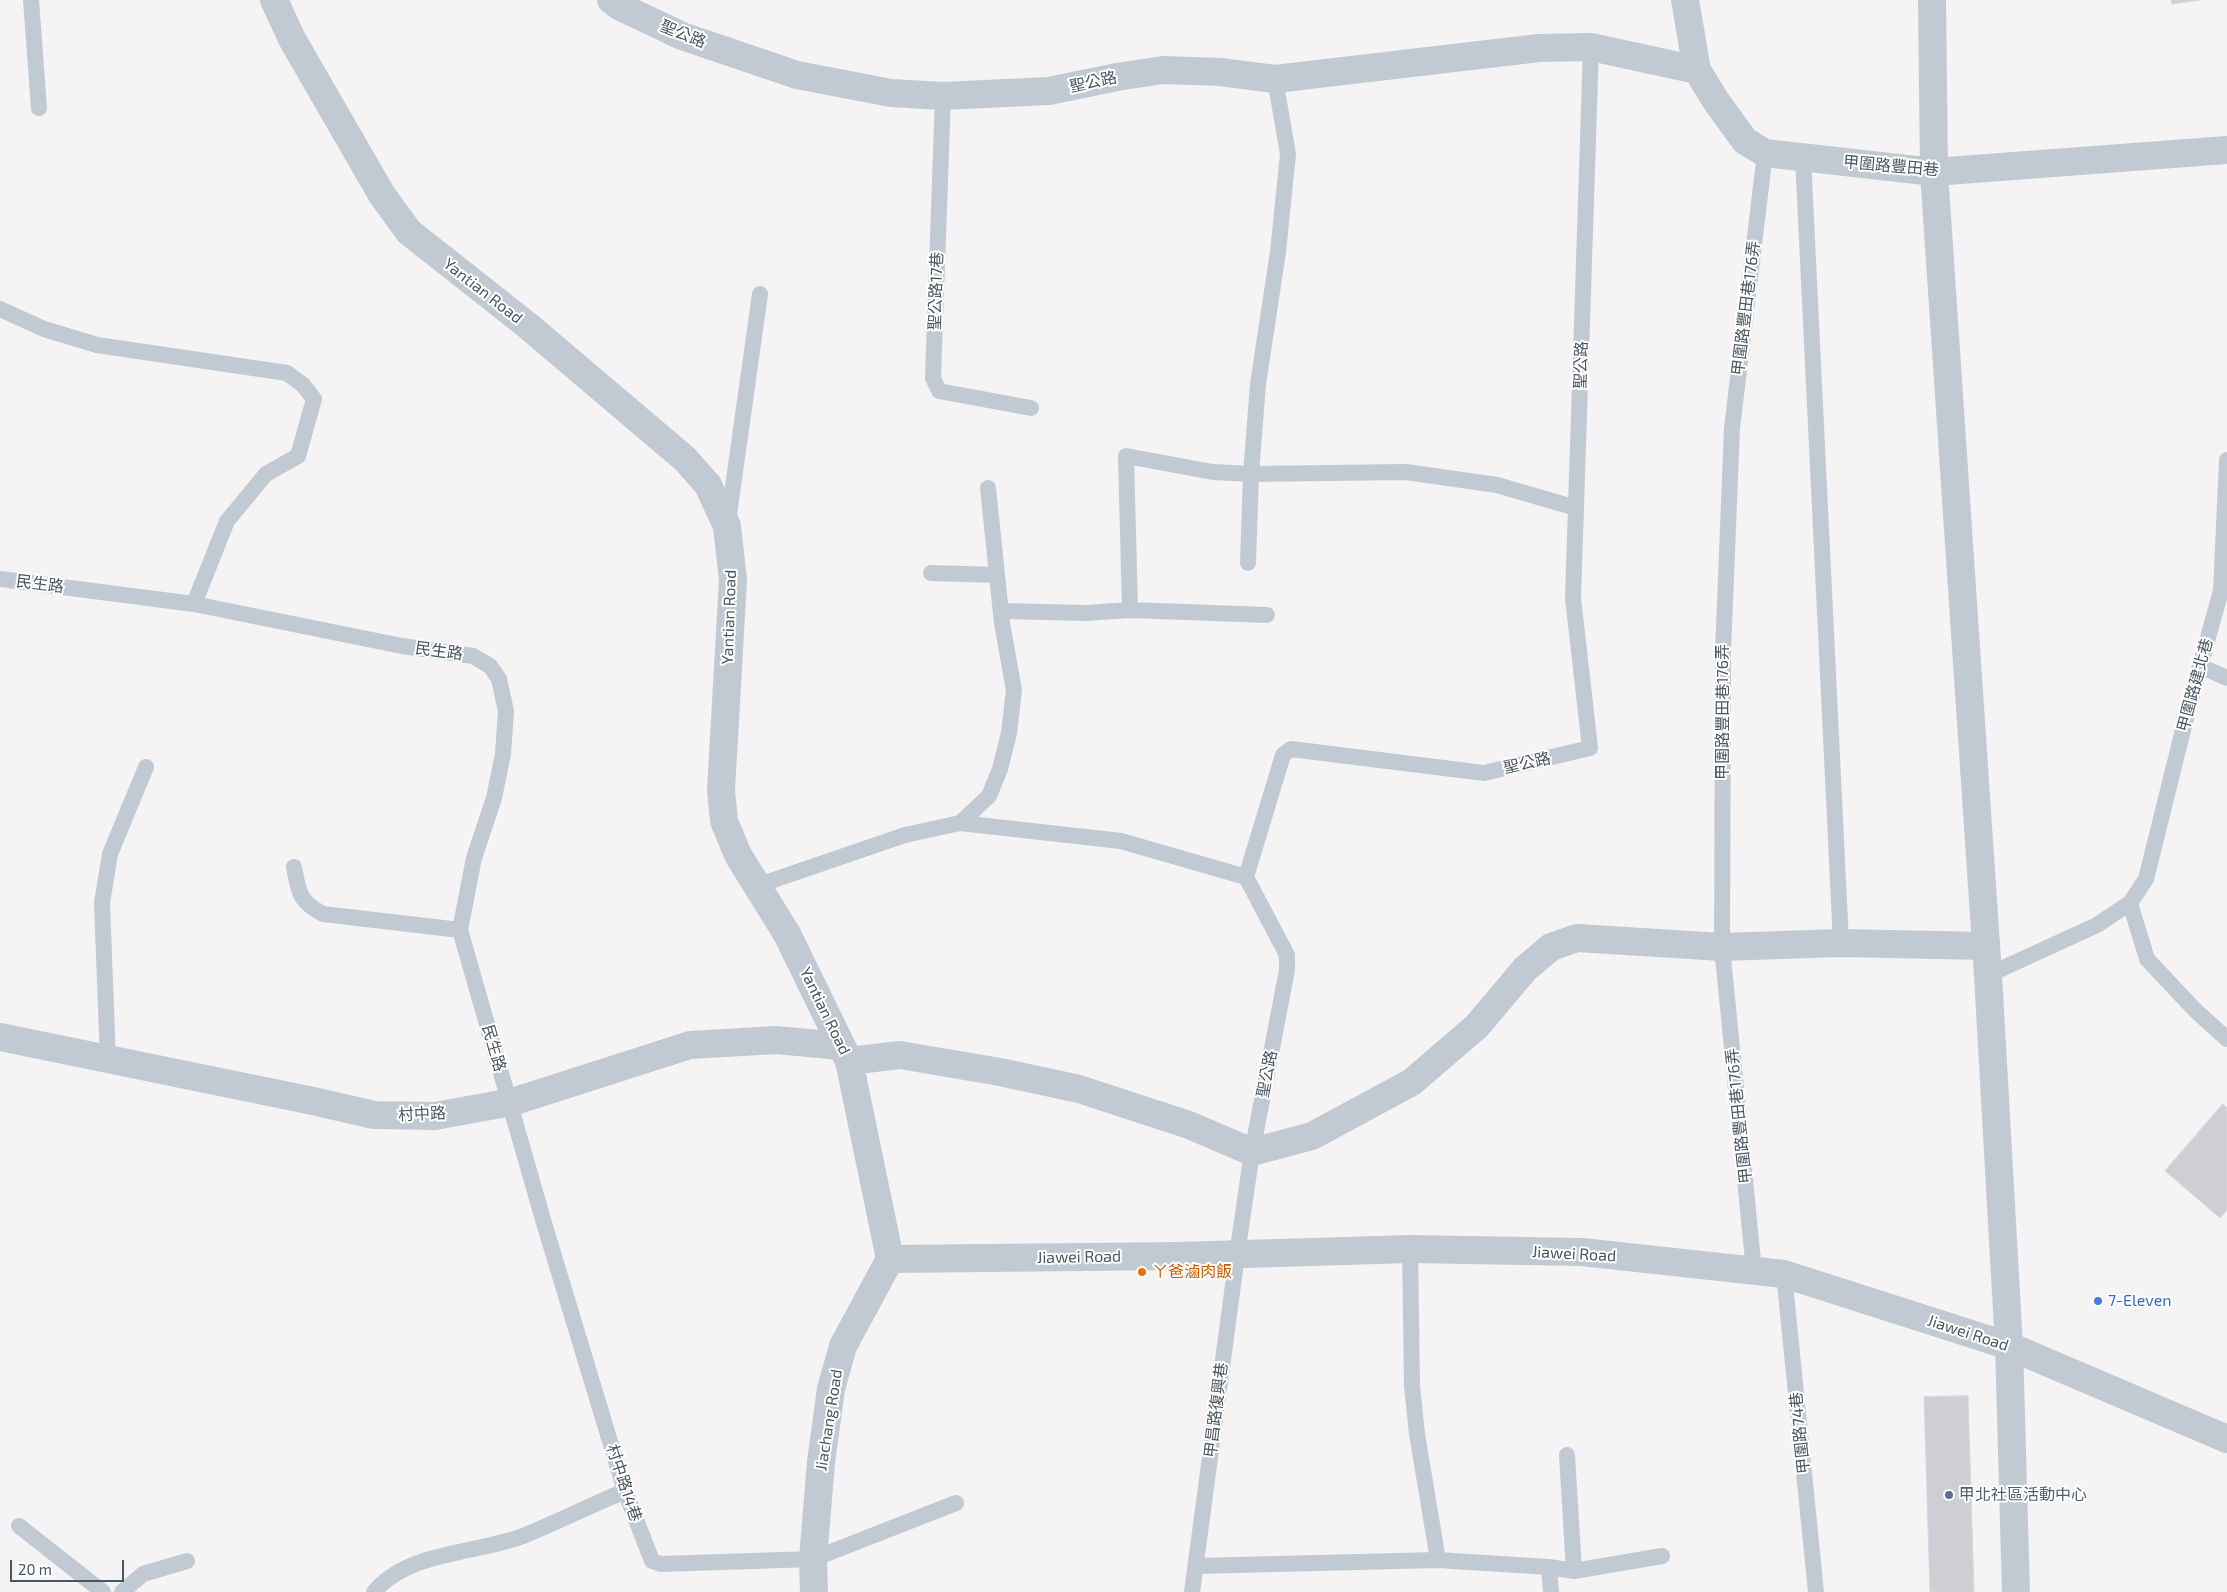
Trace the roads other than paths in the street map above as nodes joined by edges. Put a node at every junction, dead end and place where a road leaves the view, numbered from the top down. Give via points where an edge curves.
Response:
1 (31, 0) edge
2 (274, 0) edge
3 (610, 0) edge
4 (1684, 0) edge
5 (1932, 0) edge
6 (1591, 47) junction
7 (1697, 70) junction
8 (1275, 79) junction
9 (942, 96) junction
10 (39, 108) dead end
11 (2227, 150) edge
12 (1765, 153) junction
13 (1803, 157) junction
14 (1934, 172) junction
15 (760, 294) dead end
16 (0, 309) edge
17 (1031, 408) dead end
18 (2227, 460) edge
19 (1251, 474) junction
20 (988, 488) dead end
21 (1576, 508) junction
22 (727, 526) junction
23 (1248, 563) dead end
24 (931, 573) dead end
25 (997, 575) junction
26 (0, 579) edge
27 (194, 604) junction
28 (1130, 610) junction
29 (1001, 611) junction
30 (1267, 615) dead end
31 (2200, 666) junction
32 (2227, 678) edge
33 (146, 767) dead end
34 (960, 823) junction
35 (294, 867) dead end
36 (1246, 877) junction
37 (759, 885) junction
38 (2130, 903) junction
39 (460, 930) junction
40 (1841, 943) junction
41 (1986, 946) junction
42 (1722, 947) junction
43 (1988, 976) junction
44 (0, 1037) edge
45 (2227, 1039) edge
46 (845, 1054) junction
47 (108, 1060) junction
48 (510, 1101) junction
49 (1252, 1152) junction
50 (1410, 1249) junction
51 (1236, 1255) junction
52 (890, 1259) junction
53 (1754, 1272) junction
54 (1784, 1274) junction
55 (2009, 1346) junction
56 (2227, 1439) edge
57 (1567, 1455) dead end
58 (625, 1490) junction
59 (956, 1503) dead end
60 (19, 1526) dead end
61 (1662, 1556) dead end
62 (813, 1559) junction
63 (1438, 1560) junction
64 (187, 1561) dead end
65 (1196, 1566) junction
66 (1549, 1567) junction
67 (1574, 1572) junction
68 (103, 1592) edge
69 (122, 1592) edge
70 (374, 1592) edge
71 (814, 1592) edge
72 (1192, 1592) edge
73 (1550, 1592) edge
74 (1816, 1592) edge
75 (2016, 1592) edge

1 - 10 lane
2 - 22 street, Yantian Road via 292,39 382,195 410,232 685,460 708,485
3 - 9 street, 聖公路 via 682,36 797,74 891,93
4 - 7 street, 甲圍路豐田巷
5 - 14 street
6 - 7 street, 聖公路
6 - 8 street, 聖公路 via 1539,48
6 - 21 lane, 聖公路
7 - 12 street, 甲圍路豐田巷 via 1745,140
8 - 9 street, 聖公路 via 1220,72 1163,70 1049,91
8 - 19 lane via 1288,154 1278,252 1258,384
9 - 17 lane, 聖公路17巷 via 933,378 940,391
11 - 14 street, 甲圍路豐田巷
12 - 13 street, 甲圍路豐田巷
12 - 42 lane, 甲圍路豐田巷176弄 via 1732,428 1723,652
13 - 14 street, 甲圍路豐田巷
13 - 40 lane
14 - 41 street
15 - 22 lane
16 - 27 lane via 44,329 97,345 287,373 314,399 298,456 266,474 226,521
18 - 31 lane, 甲圍路建北巷 via 2221,591
19 - 21 lane via 1406,472 1497,485
19 - 23 lane
19 - 28 lane via 1213,472 1126,456
20 - 25 lane
21 - 36 lane, 聖公路 via 1573,598 1590,748 1484,773 1292,749 1283,755
22 - 37 street, Yantian Road via 733,580 721,790 724,821 738,855
24 - 25 lane
25 - 29 lane
26 - 27 lane, 民生路
27 - 39 lane, 民生路 via 402,646 473,656 490,666 499,679 506,711 503,754 494,798 474,858
28 - 29 lane via 1086,613
28 - 30 lane
29 - 34 lane via 1014,690 1009,733 989,796
31 - 32 lane
31 - 38 lane, 甲圍路建北巷 via 2146,879
33 - 47 lane via 110,854 102,903
34 - 36 lane via 1121,841
34 - 37 lane via 905,835
35 - 39 lane via 300,897 323,914
36 - 49 lane, 聖公路 via 1287,955 1287,970
37 - 46 street, Yantian Road via 787,934
38 - 43 lane, 甲圍路建北巷 via 2097,925
38 - 45 lane via 2147,959
39 - 48 lane, 民生路
40 - 41 street
40 - 42 street
41 - 43 street
42 - 49 street via 1577,938 1551,947 1525,970 1478,1026 1412,1082 1312,1136
42 - 53 lane, 甲圍路豐田巷176弄
43 - 55 street
44 - 47 street, 村中路
46 - 48 street, 村中路 via 776,1040 690,1045
46 - 49 street, 村中路 via 900,1054 1079,1089 1189,1125
46 - 52 street, Yantian Road
47 - 48 street, 村中路 via 374,1115 435,1116
48 - 58 lane, 村中路14巷
49 - 51 lane, 聖公路
50 - 51 street, Jiawei Road
50 - 53 street, Jiawei Road via 1582,1252
50 - 63 lane via 1412,1386
51 - 52 street, Jiawei Road
51 - 65 lane, 甲昌路復興巷
52 - 62 street, Jiachang Road via 843,1346 831,1389 820,1462
53 - 54 street, Jiawei Road
54 - 55 street, Jiawei Road
54 - 74 lane, 甲圍路74巷
55 - 56 street, Jiawei Road
55 - 75 street
57 - 67 lane
58 - 62 lane, 村中路14巷 via 652,1561 661,1564
58 - 70 lane via 522,1536 400,1570
59 - 62 lane, 村中路14巷
60 - 68 lane
61 - 67 lane
62 - 71 street, Jiachang Road
63 - 65 lane
63 - 66 lane
64 - 69 lane via 143,1574
65 - 72 lane, 甲昌路復興巷
66 - 67 lane
66 - 73 lane

